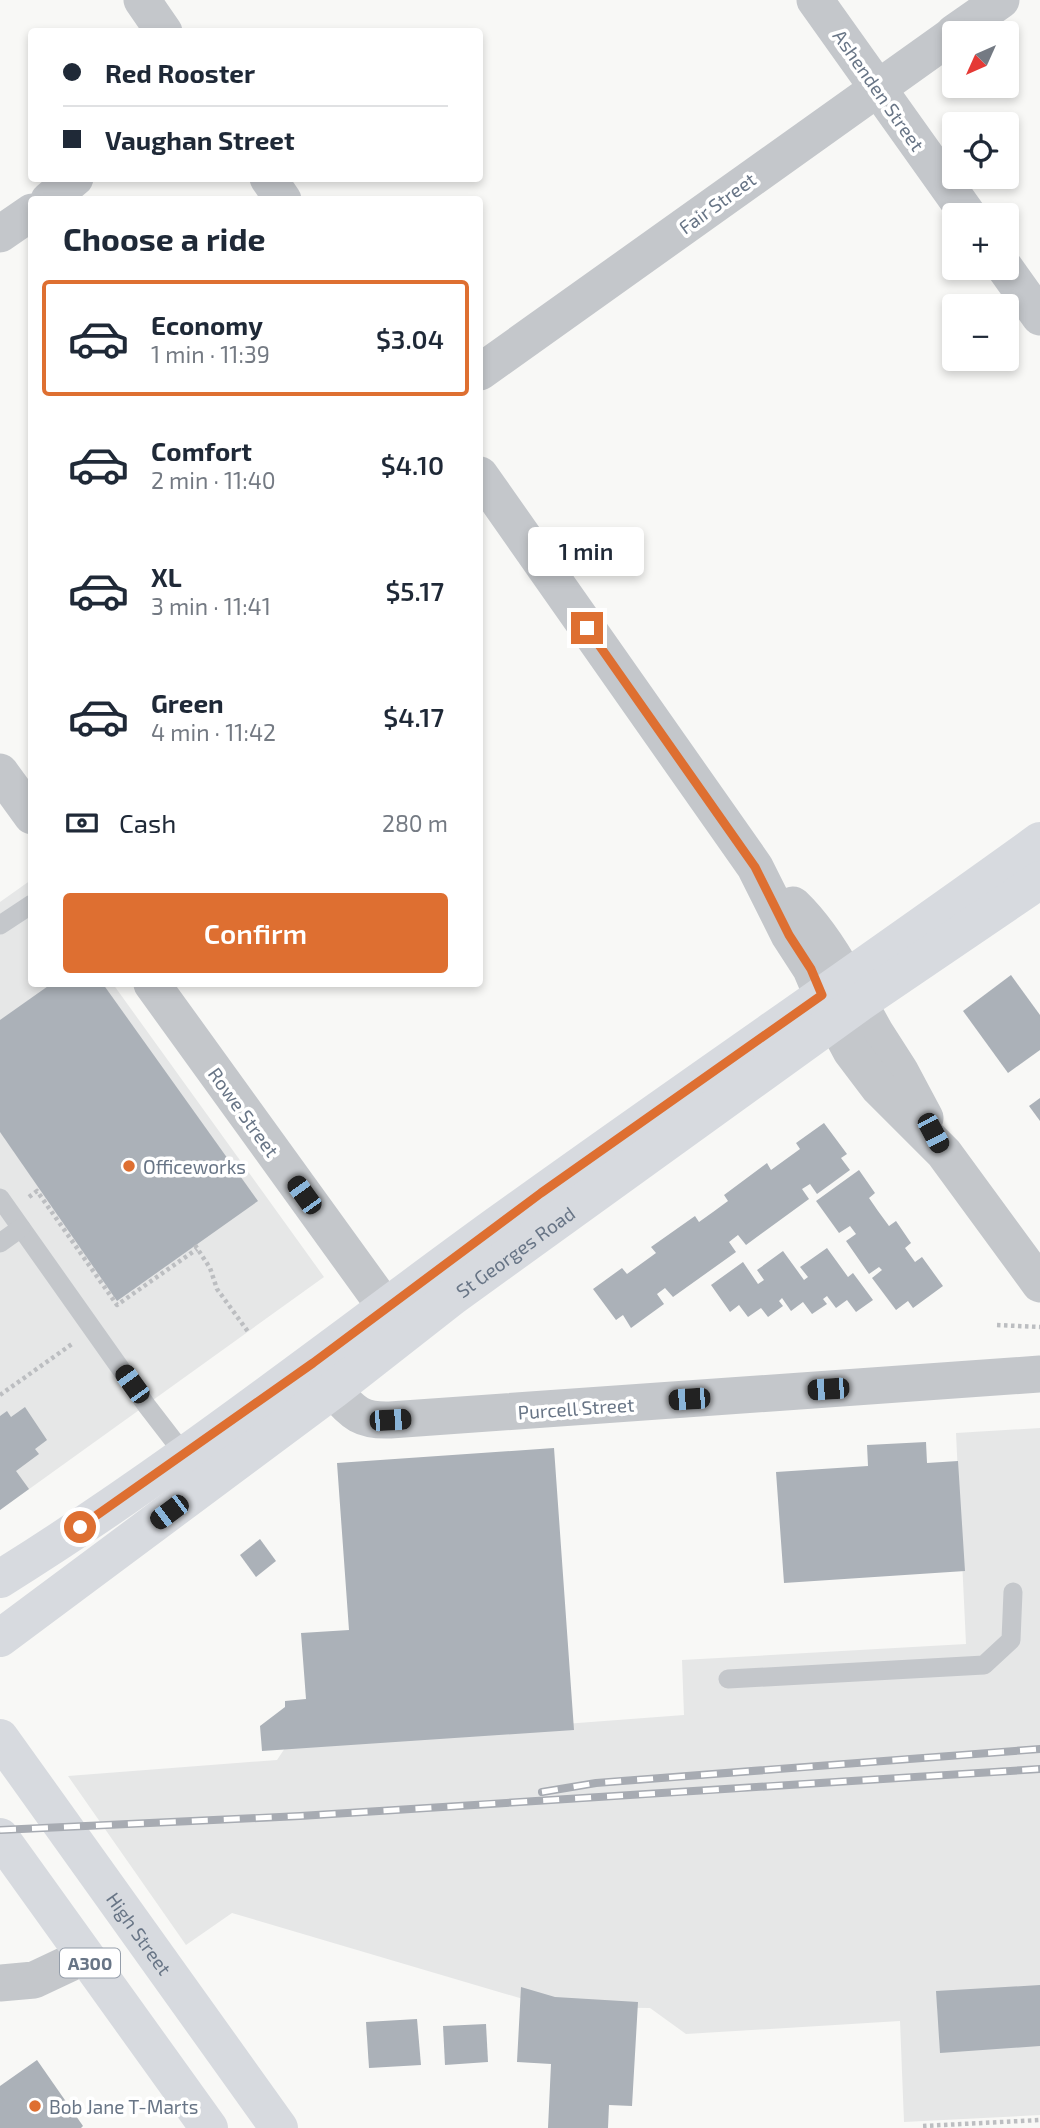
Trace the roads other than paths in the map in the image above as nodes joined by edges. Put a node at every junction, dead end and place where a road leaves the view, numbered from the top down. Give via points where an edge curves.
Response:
1 (142, 0) edge
2 (815, 0) edge
3 (1001, 0) edge
4 (971, 21) edge
5 (161, 28) edge
6 (942, 42) edge
7 (878, 88) junction
8 (959, 203) edge
9 (28, 215) edge
10 (0, 234) edge
11 (1014, 280) edge
12 (1040, 317) edge
13 (483, 370) edge
14 (483, 479) edge
15 (0, 772) edge
16 (28, 810) edge
17 (1040, 841) edge
18 (1040, 880) edge
19 (990, 896) junction
20 (28, 907) edge
21 (0, 925) edge
22 (154, 987) edge
23 (840, 999) junction
24 (5, 1204) edge
25 (21, 1228) junction
26 (0, 1243) edge
27 (1040, 1284) edge
28 (395, 1322) junction
29 (1040, 1374) edge
30 (323, 1377) junction
31 (184, 1454) junction
32 (207, 1484) junction
33 (0, 1579) edge
34 (1013, 1592) dead end
35 (0, 1638) edge
36 (728, 1679) dead end
37 (0, 1738) edge
38 (0, 1837) edge
39 (85, 1956) junction
40 (0, 1983) edge
41 (209, 2128) edge
42 (279, 2128) edge

1 - 5 street
2 - 7 street, Ashenden Street
3 - 4 street, Fair Street
6 - 7 street, Fair Street
7 - 8 street, Ashenden Street
7 - 13 street, Fair Street
9 - 10 street
11 - 12 street
14 - 23 street via 755,867 807,918 832,953
15 - 16 street
17 - 19 main road, St Georges Road
18 - 19 main road, St Georges Road
19 - 23 main road, St Georges Road
20 - 21 lane
22 - 28 street, Rowe Street
23 - 27 street via 875,1032 944,1153
23 - 28 main road, St Georges Road via 485,1273
24 - 25 lane
25 - 26 lane
25 - 31 lane
28 - 30 main road, St Georges Road
29 - 30 street, Purcell Street via 390,1420 372,1420 353,1412
30 - 31 main road, St Georges Road
30 - 32 main road, St Georges Road
31 - 32 main road
31 - 33 main road, St Georges Road
32 - 35 main road, St Georges Road
34 - 36 lane via 1010,1640 984,1665
37 - 42 main road, High Street / A300
38 - 39 main road, A300
39 - 40 street via 34,1980
39 - 41 main road, A300

